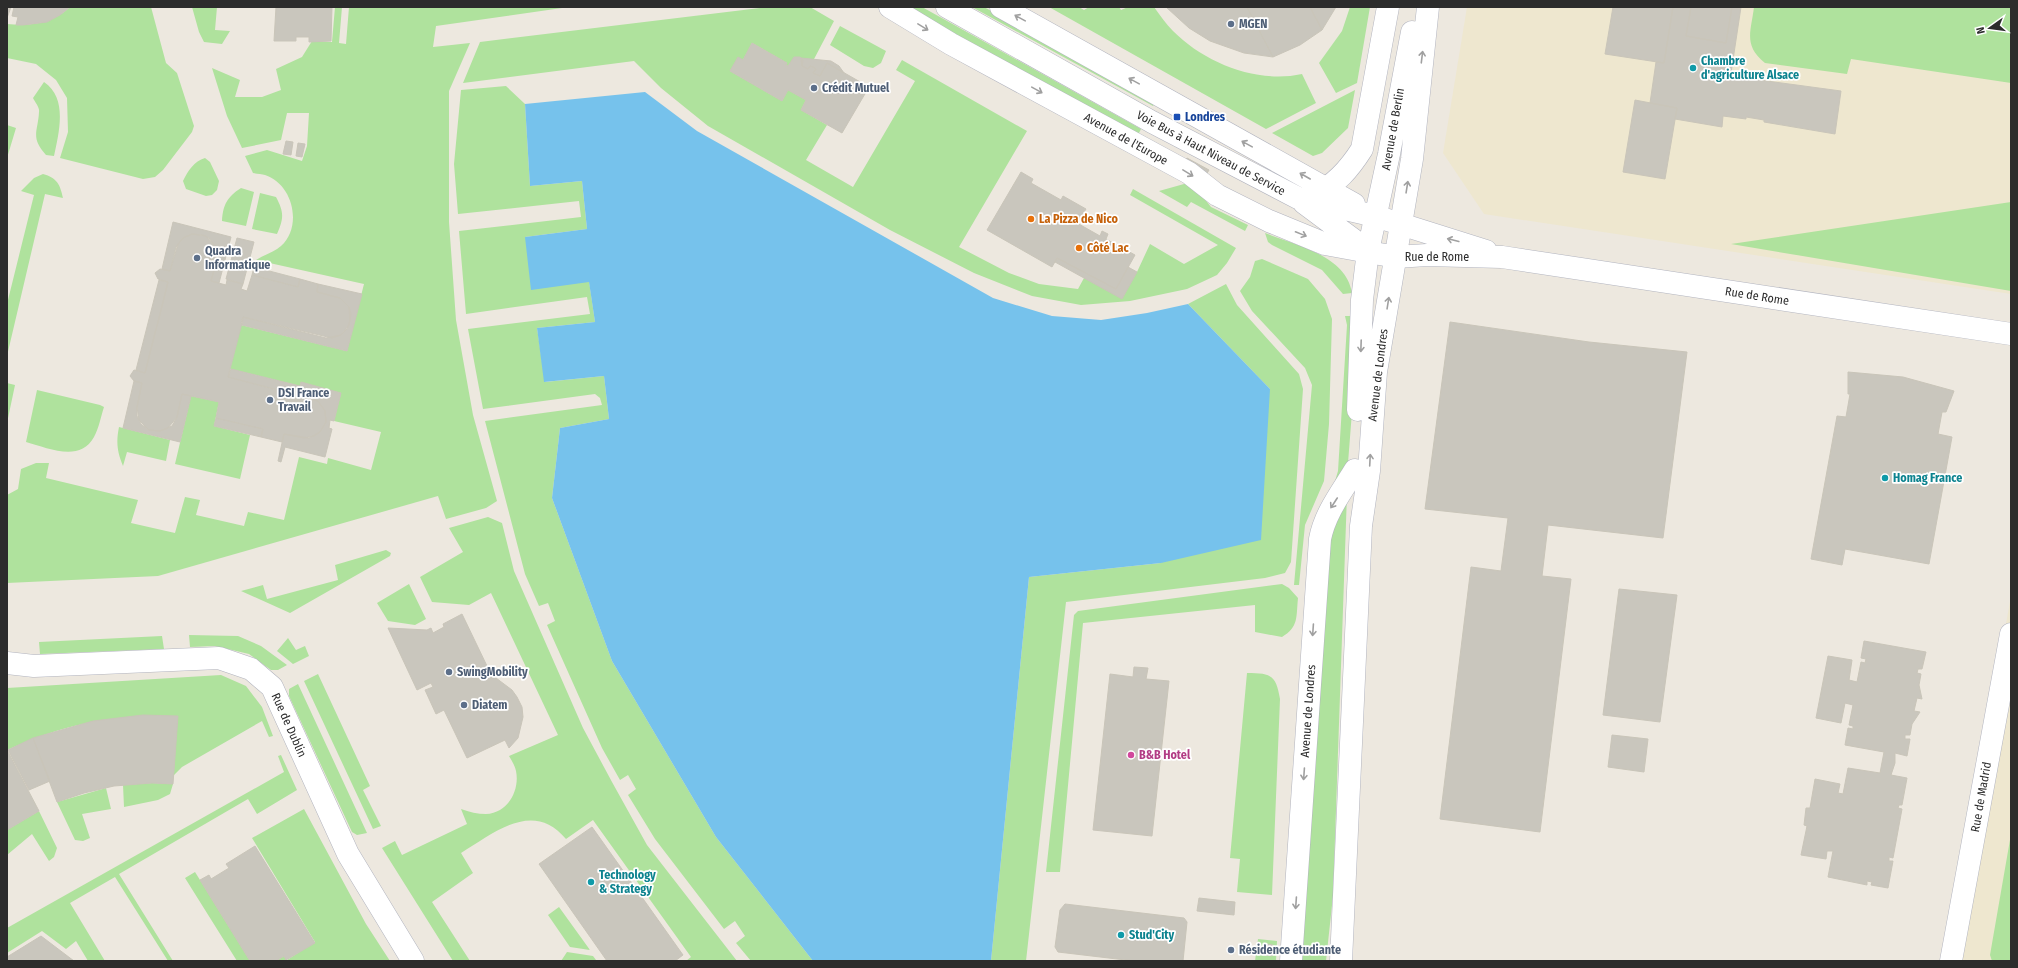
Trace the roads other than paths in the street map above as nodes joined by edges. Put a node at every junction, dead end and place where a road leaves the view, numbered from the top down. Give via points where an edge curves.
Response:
1 (890, 7) edge
2 (947, 7) edge
3 (1001, 7) edge
4 (1388, 7) edge
5 (1417, 7) edge
6 (1428, 7) edge
7 (1327, 189) junction
8 (1298, 198) junction
9 (1376, 216) junction
10 (1401, 225) junction
11 (1368, 251) junction
12 (1396, 257) junction
13 (1502, 257) junction
14 (2011, 334) edge
15 (1355, 470) junction
16 (1361, 526) junction
17 (2011, 634) edge
18 (7, 663) edge
19 (413, 961) edge
20 (1291, 961) edge
21 (1341, 961) edge
22 (1952, 961) edge

1 -> 11 street, Avenue de l'Europe via 951,44 1189,173 1216,195 1260,217 1325,244
2 - 8 street, Voie Bus à Haut Niveau de Service via 1152,122
7 -> 3 street
4 - 7 street, Voie Bus à Haut Niveau de Service via 1362,149 1353,164
5 - 9 street, Avenue de Berlin
10 -> 6 street, Avenue de Berlin via 1412,160
7 - 8 street, Voie Bus à Haut Niveau de Service
7 - 9 street
8 - 9 street
8 - 11 street, Avenue de l'Europe
9 - 10 street
9 - 11 street, Avenue de Berlin
10 - 12 street, Avenue de Londres
13 -> 10 street, Rue de Rome via 1468,244
11 - 12 street, Avenue de l'Europe
11 -> 15 street, Avenue de Londres via 1362,300
12 - 13 street, Rue de Rome
16 -> 12 street, Avenue de Londres via 1369,471 1376,372
13 - 14 street, Rue de Rome
15 - 16 street, Avenue de Londres
15 -> 20 street, Avenue de Londres via 1329,512 1320,539
16 - 21 street, Avenue de Londres
17 - 22 street, Rue de Madrid
18 - 19 street, Rue de Dublin via 34,666 219,658 251,669 272,687 348,854

